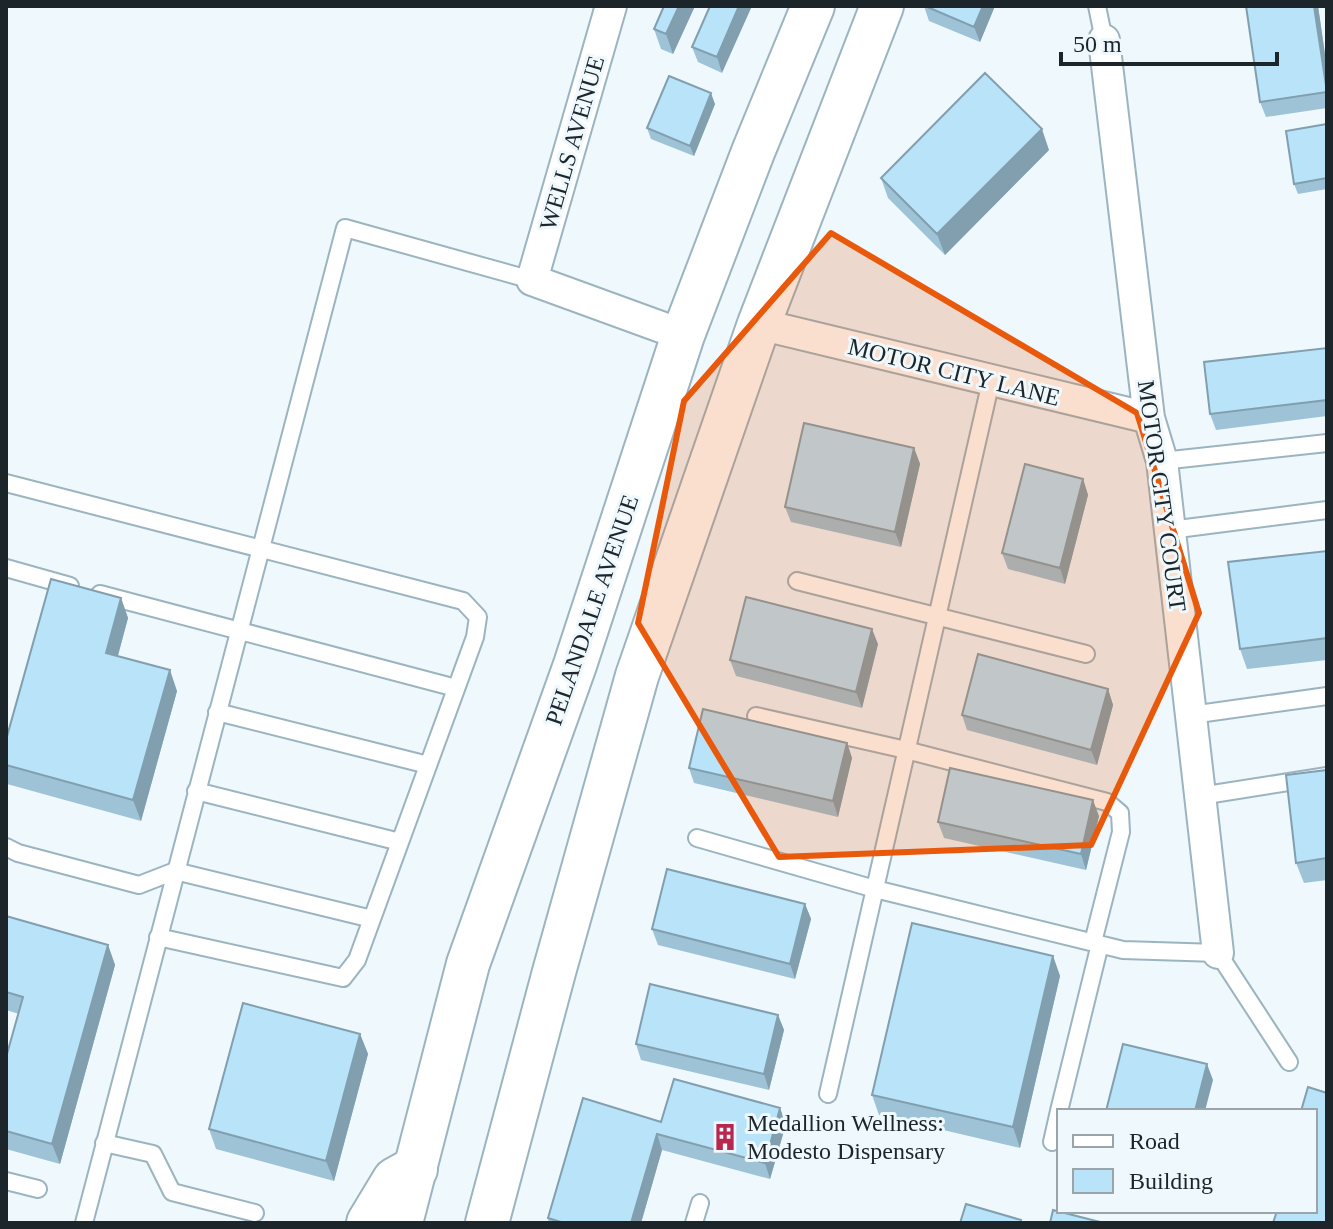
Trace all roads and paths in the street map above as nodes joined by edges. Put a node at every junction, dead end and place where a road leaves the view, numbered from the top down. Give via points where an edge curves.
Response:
1 (611, 6) edge
2 (813, 6) edge
3 (882, 6) edge
4 (1097, 6) edge
5 (1104, 40) joint
6 (532, 280) junction
7 (759, 324) junction
8 (683, 335) junction
9 (991, 381) junction
10 (1149, 418) junction
11 (1327, 443) edge
12 (1162, 461) junction
13 (6, 483) edge
14 (1327, 510) edge
15 (1170, 530) junction
16 (260, 550) junction
17 (6, 568) edge
18 (797, 581) dead end
19 (938, 615) junction
20 (238, 632) junction
21 (1086, 654) dead end
22 (456, 688) junction
23 (1327, 696) edge
24 (217, 712) junction
25 (1191, 715) junction
26 (756, 716) dead end
27 (906, 750) junction
28 (428, 765) junction
29 (1327, 776) edge
30 (196, 791) junction
31 (1200, 796) junction
32 (697, 838) dead end
33 (400, 842) junction
34 (6, 847) edge
35 (175, 871) junction
36 (875, 889) junction
37 (372, 919) junction
38 (158, 937) junction
39 (1096, 943) junction
40 (1218, 953) junction
41 (1289, 1062) dead end
42 (828, 1094) dead end
43 (1059, 1109) edge
44 (1057, 1120) edge
45 (1052, 1142) dead end
46 (104, 1143) junction
47 (415, 1169) junction
48 (6, 1181) edge
49 (38, 1189) dead end
50 (700, 1203) dead end
51 (255, 1213) dead end
52 (84, 1223) edge
53 (369, 1223) edge
54 (401, 1223) edge
55 (487, 1223) edge
56 (694, 1223) edge

1 - 6 street, WELLS AVENUE
2 - 8 main road, PELANDALE AVENUE
3 - 7 main road
4 - 5 lane
5 - 10 street, MOTOR CITY COURT
6 - 8 street
6 - 16 lane via 345,228
7 - 9 street, MOTOR CITY LANE
7 - 55 main road via 637,676
8 - 47 main road, PELANDALE AVENUE via 575,665 468,964
9 - 10 street, MOTOR CITY LANE
9 - 19 lane
10 - 12 street, MOTOR CITY COURT
11 - 12 lane
12 - 15 street, MOTOR CITY COURT
13 - 16 lane
14 - 15 lane
15 - 25 street, MOTOR CITY COURT
16 - 20 lane
16 - 22 lane via 463,601 478,617
17 - 20 lane
18 - 19 lane
19 - 21 lane
19 - 27 lane
20 - 22 lane
20 - 24 lane
22 - 28 lane
23 - 25 lane
24 - 28 lane
24 - 30 lane
25 - 31 street, MOTOR CITY COURT
26 - 27 lane
27 - 36 lane
27 - 39 lane via 1107,802 1120,813 1121,832
28 - 33 lane
29 - 31 lane
30 - 33 lane
30 - 35 lane
31 - 40 street, MOTOR CITY COURT
32 - 36 lane
33 - 37 lane
34 - 35 lane via 139,885
35 - 37 lane
35 - 38 lane
36 - 39 lane
36 - 42 lane
37 - 38 lane via 357,960 343,978
38 - 46 lane
39 - 40 lane via 1123,950
39 - 43 lane
40 - 41 lane
44 - 45 lane
46 - 51 lane via 153,1154 172,1192
46 - 52 lane
47 - 53 main road via 395,1180
47 - 54 main road, PELANDALE AVENUE
48 - 49 lane
50 - 56 lane

